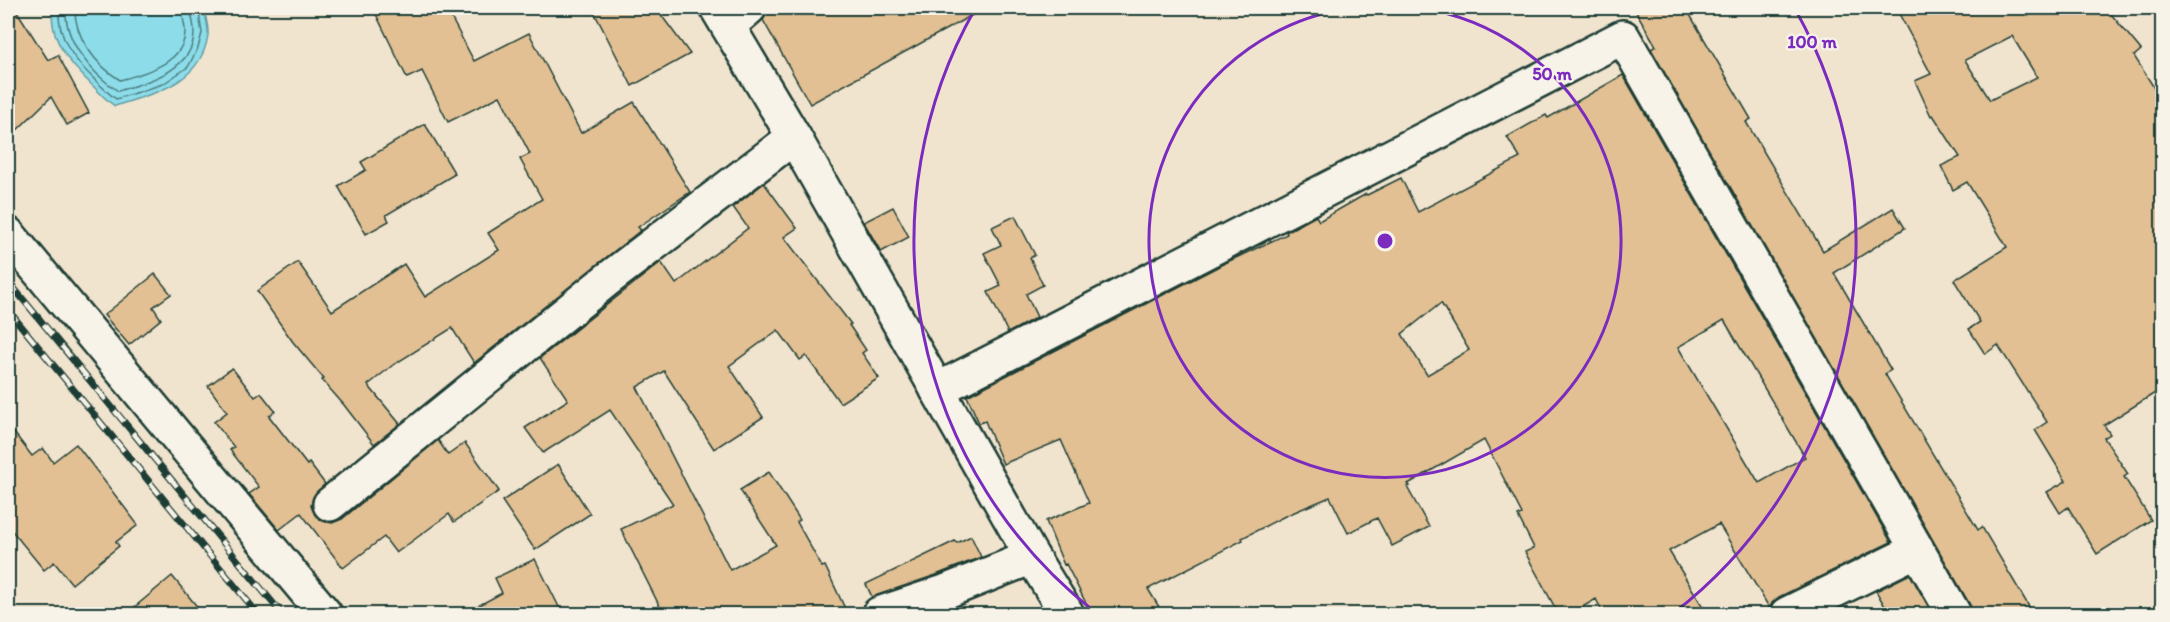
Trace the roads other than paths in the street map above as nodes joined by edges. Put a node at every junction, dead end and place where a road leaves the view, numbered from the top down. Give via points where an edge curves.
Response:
1 (731, 14) edge
2 (794, 137) junction
3 (8, 234) edge
4 (937, 390) junction
5 (330, 504) dead end
6 (1917, 550) junction
7 (1032, 557) junction
8 (325, 615) edge
9 (879, 615) edge
10 (1067, 615) edge
11 (1787, 615) edge
12 (1954, 615) edge

1 - 2 street
2 - 4 street
2 - 5 street via 608,279
3 - 8 street
4 - 6 street via 1623,37
4 - 7 street
6 - 11 street
6 - 12 street
7 - 9 street
7 - 10 street

